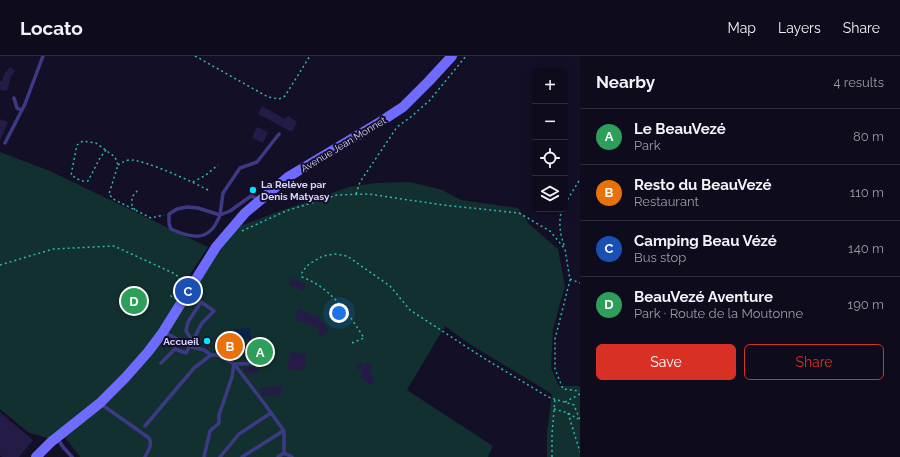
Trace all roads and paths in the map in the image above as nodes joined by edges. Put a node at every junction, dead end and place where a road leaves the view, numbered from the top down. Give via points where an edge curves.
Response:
1 (43, 56) edge
2 (195, 56) edge
3 (310, 56) edge
4 (452, 56) edge
5 (466, 56) edge
6 (14, 98) dead end
7 (21, 110) junction
8 (279, 134) dead end
9 (5, 143) dead end
10 (106, 150) junction
11 (118, 165) junction
12 (218, 165) dead end
13 (580, 179) edge
14 (193, 182) junction
15 (138, 190) dead end
16 (210, 191) dead end
17 (356, 194) junction
18 (568, 199) edge
19 (260, 200) junction
20 (135, 210) junction
21 (562, 212) edge
22 (169, 214) junction
23 (220, 215) junction
24 (236, 233) dead end
25 (565, 249) junction
26 (0, 265) edge
27 (570, 279) junction
28 (580, 283) edge
29 (183, 300) junction
30 (163, 332) junction
31 (192, 340) dead end
32 (352, 343) dead end
33 (190, 346) junction
34 (238, 353) dead end
35 (211, 355) junction
36 (217, 355) junction
37 (161, 363) dead end
38 (265, 363) dead end
39 (234, 364) junction
40 (580, 391) edge
41 (580, 394) edge
42 (555, 400) junction
43 (565, 402) junction
44 (100, 403) junction
45 (554, 409) junction
46 (271, 413) junction
47 (568, 413) junction
48 (579, 420) edge
49 (145, 426) dead end
50 (283, 431) junction
51 (57, 438) junction
52 (580, 452) edge
53 (284, 453) junction
54 (36, 457) edge
55 (72, 457) edge
56 (145, 457) edge
57 (204, 457) edge
58 (220, 457) edge
59 (242, 457) edge
60 (278, 457) edge
61 (292, 457) edge
62 (552, 457) edge

1 - 7 lane
2 - 3 path via 268,97 279,100 285,96
4 - 19 main road, Avenue Jean Monnet via 403,107 288,177
5 - 17 path via 430,100 397,127 360,182
6 - 7 lane via 17,108
7 - 9 lane
8 - 23 lane via 257,162 240,168 223,193
10 - 10 path via 96,143 83,141 77,146 71,175 81,181 88,181
10 - 11 path via 115,157
11 - 14 path via 130,160 139,161
11 - 20 path via 109,194 113,199
12 - 14 path
13 - 18 path
14 - 16 path
15 - 20 path via 132,197
17 - 24 path via 336,195 286,211
17 - 25 path via 519,213 550,231
19 - 23 lane via 251,196
19 - 29 main road, Avenue Jean Monnet via 245,213 216,247
20 - 22 path via 151,218
21 - 25 path via 560,234
22 - 23 lane via 176,209 187,207
22 - 23 lane via 171,229 186,236 201,236 210,232
25 - 27 path
26 - 29 path via 53,249 114,246 179,277 180,284 170,296
27 - 28 path
27 - 40 path via 555,339 555,369 563,389
29 - 30 main road, Avenue Jean Monnet
30 - 33 lane
30 - 44 main road, Avenue Jean Monnet via 134,368
31 - 33 lane via 186,330 188,322 201,302 214,311 202,323
32 - 42 path via 364,338 349,315 323,288 302,277 302,272 309,264 323,256 347,256 390,286 410,310
33 - 35 lane
33 - 37 lane via 186,353 175,349
34 - 36 path via 237,342 233,339 221,340
35 - 36 lane
35 - 49 lane via 194,368
36 - 39 lane
38 - 39 lane
39 - 46 lane
39 - 57 lane via 219,423 210,431
41 - 43 path
42 - 43 path
42 - 45 path
43 - 48 path via 574,405
44 - 51 main road, Avenue Jean Monnet
44 - 56 lane via 149,438 150,446
45 - 47 path
45 - 62 path
46 - 50 lane
46 - 58 lane via 239,434
47 - 48 path
47 - 52 path
50 - 53 lane
50 - 59 lane
51 - 54 main road, Avenue Jean Monnet
51 - 55 lane
53 - 60 lane
53 - 61 lane

